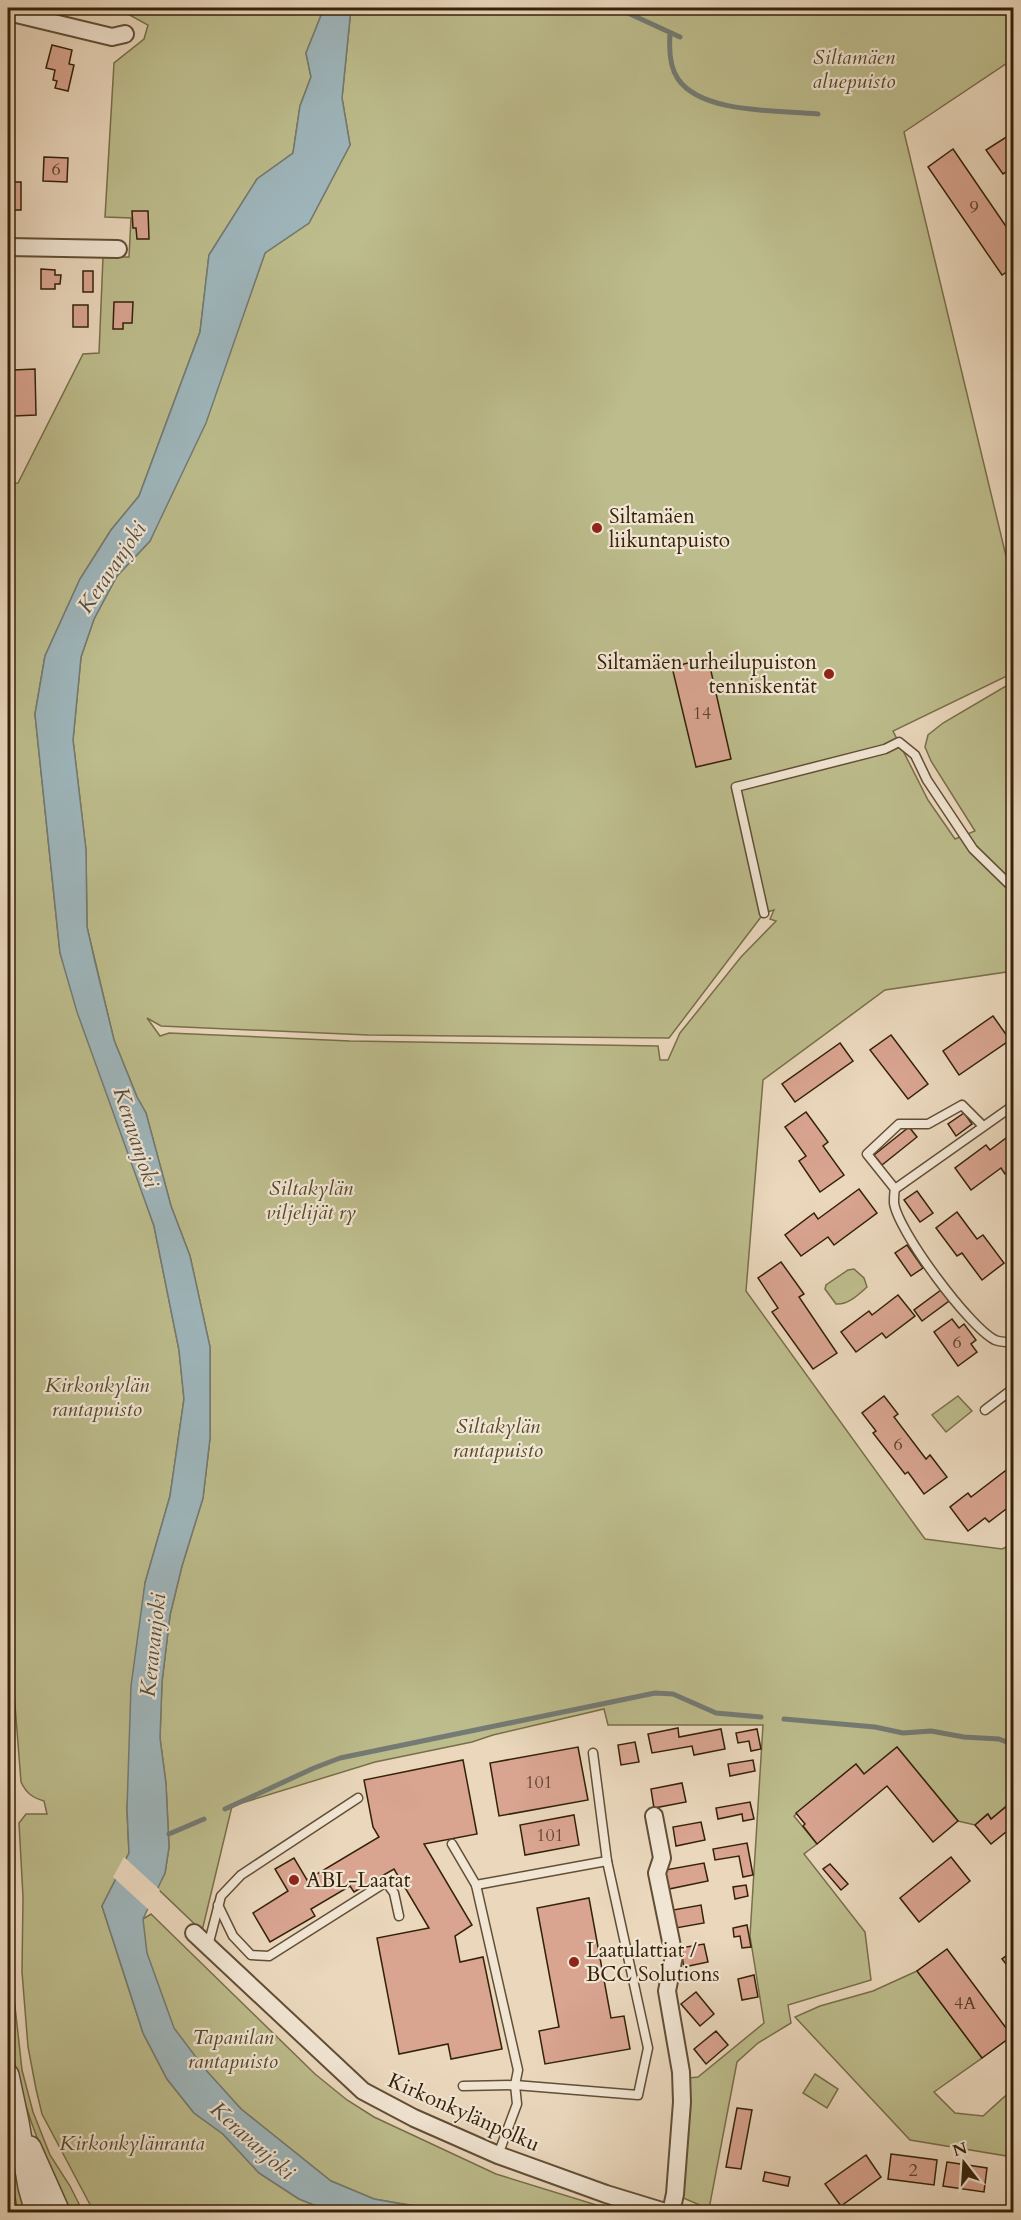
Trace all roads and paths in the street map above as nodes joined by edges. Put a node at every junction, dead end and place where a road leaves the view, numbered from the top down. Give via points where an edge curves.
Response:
1 (8, 12) edge
2 (125, 34) dead end
3 (8, 247) edge
4 (118, 249) dead end
5 (8, 444) edge
6 (8, 459) edge
7 (1014, 890) edge
8 (764, 913) dead end
9 (1014, 1105) edge
10 (983, 1126) junction
11 (895, 1189) junction
12 (1014, 1343) edge
13 (1014, 1388) edge
14 (985, 1410) dead end
15 (593, 1753) dead end
16 (358, 1798) dead end
17 (654, 1815) dead end
18 (452, 1844) dead end
19 (607, 1862) junction
20 (476, 1885) junction
21 (218, 1905) junction
22 (399, 1916) dead end
23 (194, 1933) dead end
24 (208, 1946) junction
25 (8, 2075) edge
26 (515, 2085) junction
27 (463, 2086) dead end
28 (18, 2122) junction
29 (498, 2155) junction
30 (36, 2212) edge
31 (59, 2212) edge
32 (665, 2212) edge
33 (671, 2212) edge

1 - 2 street via 112,37
3 - 4 street
5 - 6 lane
7 - 8 lane via 973,849 915,755 899,742 885,749 736,787
9 - 10 lane
10 - 11 lane
10 - 11 lane via 962,1105 928,1124 899,1124 867,1154
11 - 12 lane via 894,1204 909,1237 930,1268 972,1319 996,1340
13 - 14 lane
15 - 19 lane
16 - 21 lane via 241,1875 221,1896
17 - 33 street via 662,1858 657,1873 674,1956 667,1991 681,2072 682,2102
18 - 20 lane
19 - 20 lane
19 - 26 lane via 648,2048 638,2095
20 - 26 lane via 518,2070
21 - 22 lane via 233,1936 251,1955 269,1956 386,1882 394,1893
21 - 24 lane
23 - 24 street, Kirkonkylänpolku
24 - 29 street, Kirkonkylänpolku via 363,2091
25 - 28 street
26 - 27 lane
26 - 29 lane via 517,2104
28 - 30 street
28 - 31 street
29 - 32 street, Kirkonkylänpolku

